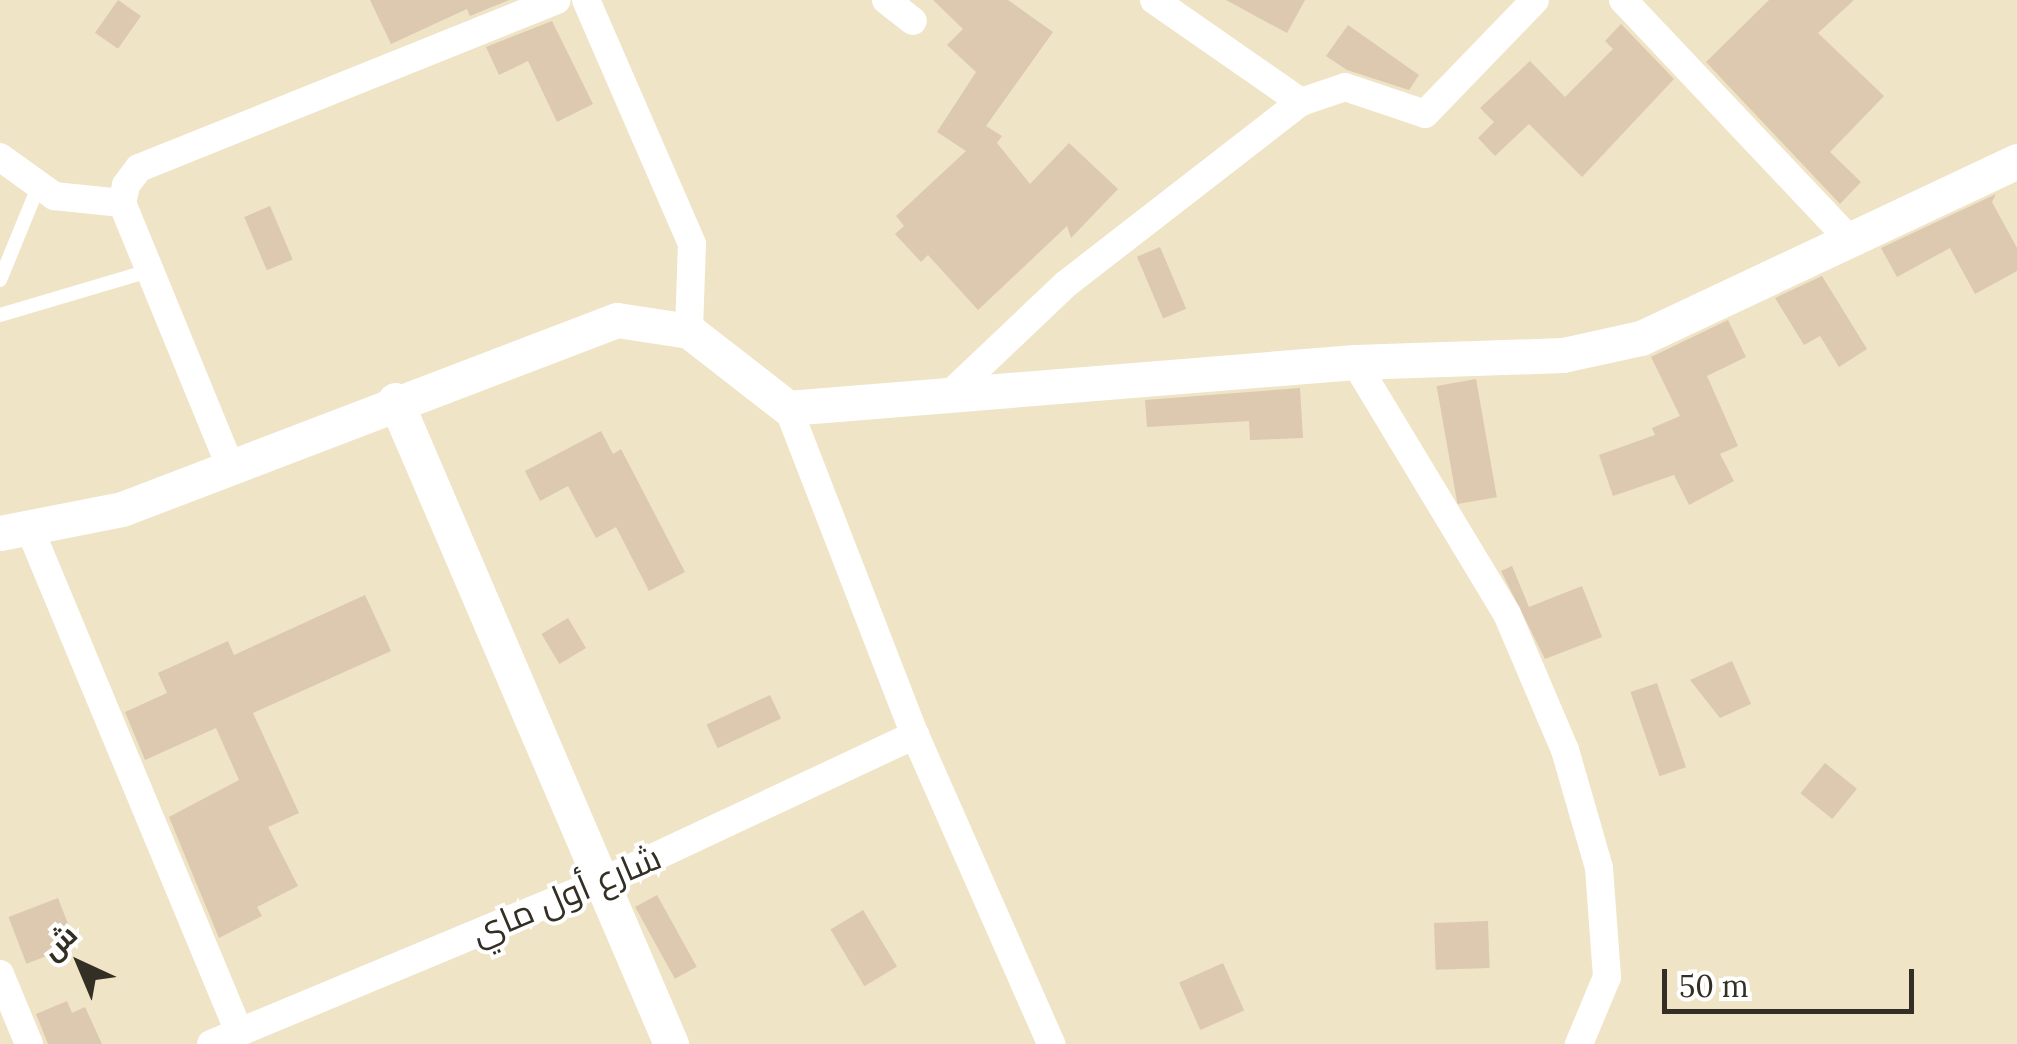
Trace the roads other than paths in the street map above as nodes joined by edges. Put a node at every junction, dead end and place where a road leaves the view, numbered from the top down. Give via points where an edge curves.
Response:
1 (556, 0) edge
2 (586, 0) edge
3 (886, 0) edge
4 (1154, 0) edge
5 (1534, 0) edge
6 (1623, 0) edge
7 (913, 21) dead end
8 (1301, 102) junction
9 (0, 157) edge
10 (2017, 162) edge
11 (39, 185) junction
12 (122, 203) junction
13 (1849, 238) junction
14 (150, 271) junction
15 (0, 280) edge
16 (0, 315) edge
17 (689, 332) junction
18 (1355, 362) junction
19 (949, 395) junction
20 (395, 400) junction
21 (788, 408) junction
22 (230, 466) junction
23 (15, 533) edge
24 (915, 735) junction
25 (601, 882) junction
26 (0, 974) edge
27 (239, 1032) junction
28 (29, 1044) edge
29 (211, 1044) edge
30 (671, 1044) edge
31 (1051, 1044) edge
32 (1579, 1044) edge

1 - 12 street via 139,168
2 - 17 street via 692,244
3 - 7 street
4 - 8 street
5 - 8 street via 1424,114 1345,87
6 - 13 street
8 - 19 street via 1066,284
9 - 11 street
10 - 13 street
11 - 12 street via 54,196
11 - 15 lane
12 - 14 street
13 - 18 street via 1641,338 1563,355
14 - 16 lane
14 - 22 street
17 - 20 street via 658,321 617,320
17 - 21 street
18 - 19 street
18 - 32 street via 1507,614 1565,750 1599,868 1607,976
19 - 21 street
20 - 22 street
20 - 25 street
21 - 24 street
22 - 23 street via 122,510
23 - 27 street
24 - 25 street, شارع أول ماي
24 - 31 street
25 - 27 street, شارع أول ماي
25 - 30 street
26 - 28 street
27 - 29 street, شارع أول ماي

